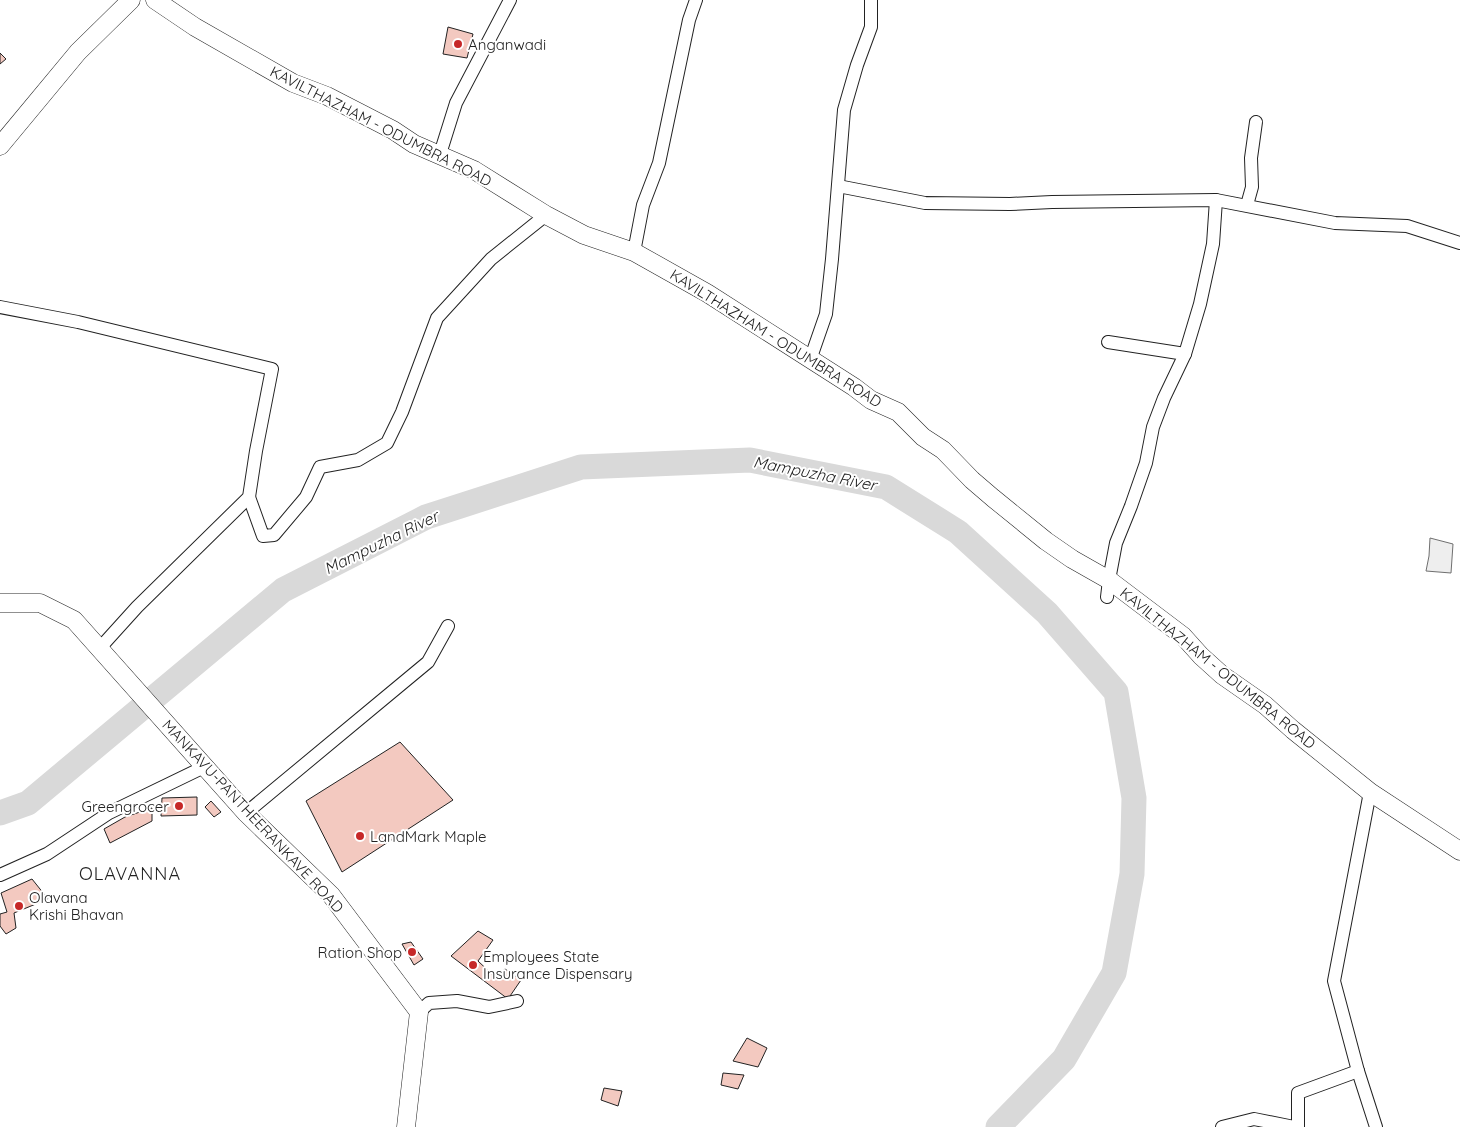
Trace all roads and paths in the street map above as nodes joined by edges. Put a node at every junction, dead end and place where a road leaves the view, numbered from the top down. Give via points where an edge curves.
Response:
1 (132, 0) edge
2 (155, 0) edge
3 (510, 0) edge
4 (696, 0) edge
5 (871, 0) edge
6 (1256, 122) dead end
7 (0, 146) edge
8 (440, 154) junction
9 (838, 186) junction
10 (1216, 200) junction
11 (1246, 205) junction
12 (546, 215) junction
13 (1460, 243) edge
14 (634, 252) junction
15 (0, 307) edge
16 (1108, 342) dead end
17 (1185, 354) junction
18 (810, 360) junction
19 (250, 497) junction
20 (1108, 588) junction
21 (0, 603) edge
22 (448, 626) dead end
23 (98, 649) junction
24 (204, 767) junction
25 (1370, 792) junction
26 (246, 812) junction
27 (1460, 851) edge
28 (0, 875) edge
29 (517, 1001) dead end
30 (419, 1012) junction
31 (1358, 1071) junction
32 (406, 1127) edge
33 (1222, 1127) edge
34 (1294, 1127) edge
35 (1298, 1127) edge
36 (1376, 1127) edge

1 - 7 main road via 78,52
2 - 8 main road, KAVILTHAZHAM - ODUMBRA ROAD via 195,27 293,83 327,96 414,144
3 - 8 street via 456,103
4 - 14 street
5 - 9 street via 871,27 844,110
6 - 11 street via 1251,158 1252,187
8 - 12 main road, KAVILTHAZHAM - ODUMBRA ROAD via 474,170
9 - 10 street via 925,203
9 - 18 street via 826,314
10 - 11 street
10 - 17 street via 1213,244
11 - 13 street via 1334,223 1407,226
12 - 14 main road, KAVILTHAZHAM - ODUMBRA ROAD via 584,235
12 - 19 street via 491,259 437,318 387,443 358,460 320,467 306,497 274,535 263,536
14 - 18 main road, KAVILTHAZHAM - ODUMBRA ROAD via 707,293
15 - 19 street via 78,322 272,369
16 - 17 street
17 - 20 street via 1153,426 1146,463 1116,543
18 - 20 main road, KAVILTHAZHAM - ODUMBRA ROAD via 871,400 898,412 993,498
19 - 23 street
20 - 25 main road, KAVILTHAZHAM - ODUMBRA ROAD via 1183,636 1222,675 1265,705
21 - 23 main road, MANKAVU-PANTHEERANKAVE ROAD via 40,603 74,620
22 - 26 street via 428,662
23 - 24 main road, MANKAVU-PANTHEERANKAVE ROAD
24 - 26 main road, MANKAVU-PANTHEERANKAVE ROAD
24 - 28 street via 109,813 47,854
25 - 27 main road, KAVILTHAZHAM - ODUMBRA ROAD
25 - 31 street via 1334,981
26 - 30 main road, MANKAVU-PANTHEERANKAVE ROAD via 332,895
29 - 30 street via 489,1007 457,1001 428,1003
30 - 32 main road
31 - 35 street via 1298,1093
31 - 36 street
33 - 34 street via 1254,1119

